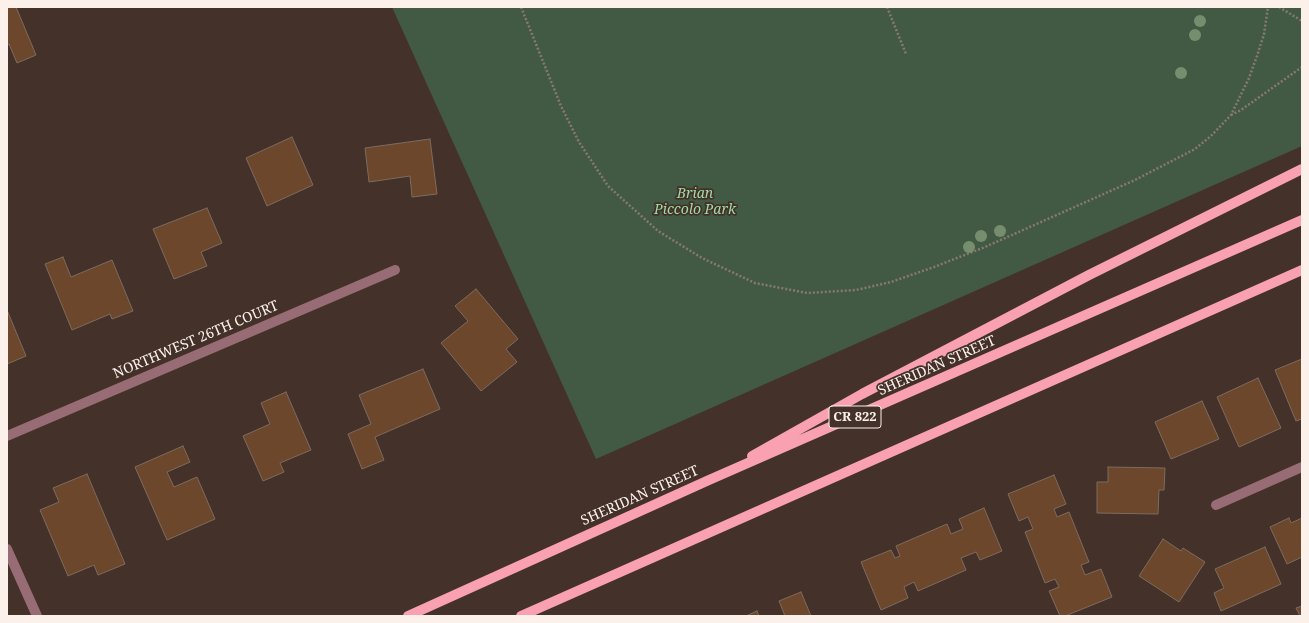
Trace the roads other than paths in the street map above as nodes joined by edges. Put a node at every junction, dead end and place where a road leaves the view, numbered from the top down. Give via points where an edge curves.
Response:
1 (1302, 169) edge
2 (1302, 220) edge
3 (396, 270) dead end
4 (1302, 270) edge
5 (7, 436) edge
6 (1302, 467) edge
7 (709, 480) junction
8 (1216, 505) dead end
9 (7, 549) edge
10 (37, 616) edge
11 (408, 616) edge
12 (521, 616) edge

1 - 7 main road via 1082,279 862,394
2 - 7 main road, SHERIDAN STREET / CR 822
3 - 5 street, NORTHWEST 26TH COURT
4 - 12 main road
6 - 8 street
7 - 11 main road, SHERIDAN STREET / CR 822
9 - 10 street

